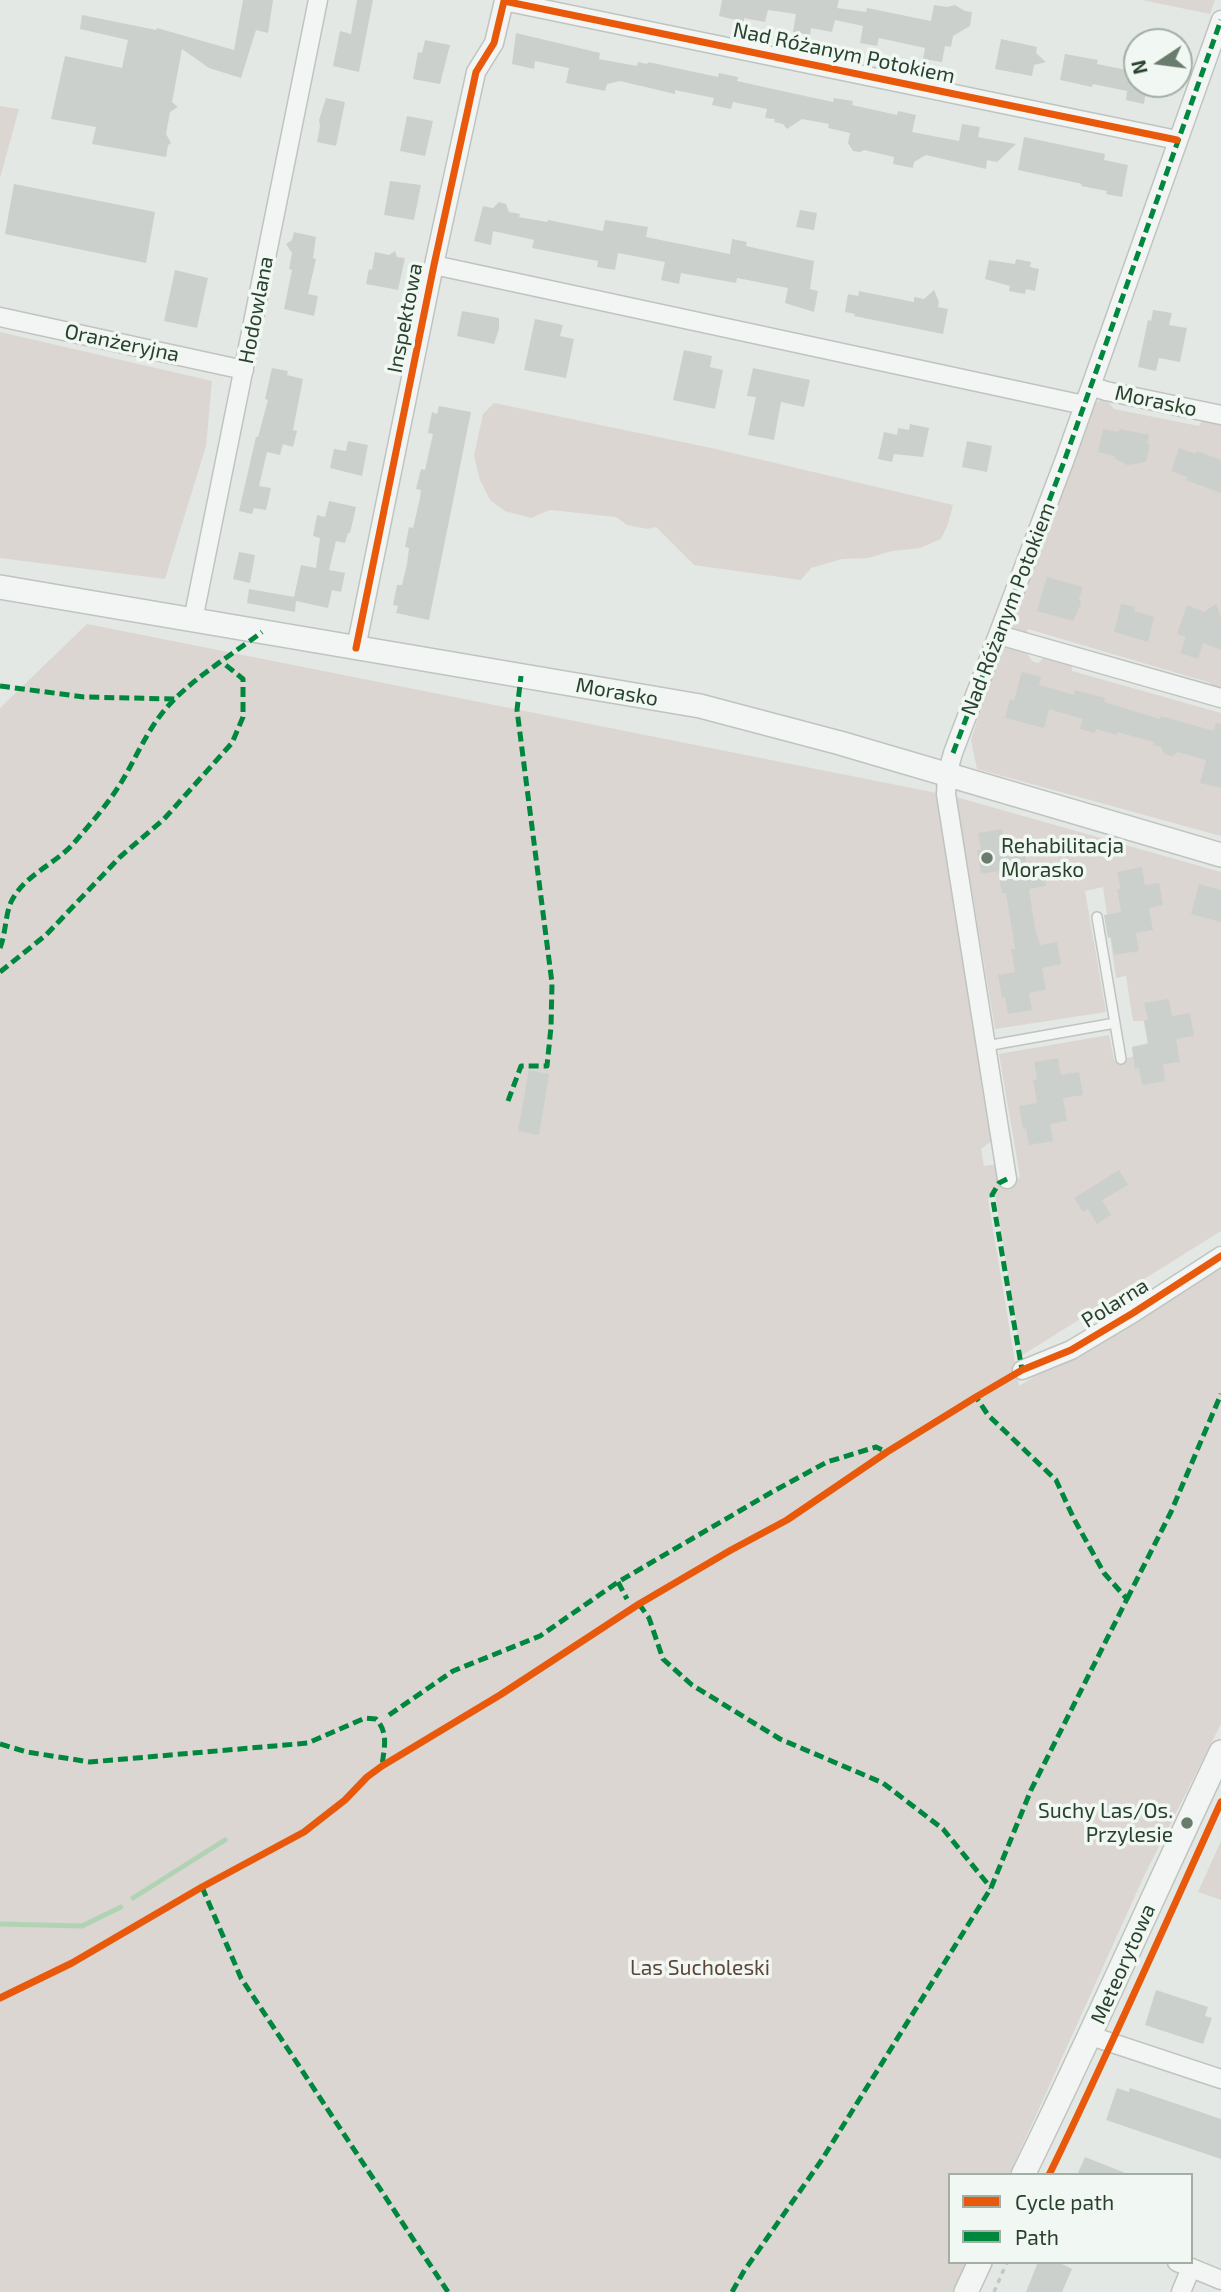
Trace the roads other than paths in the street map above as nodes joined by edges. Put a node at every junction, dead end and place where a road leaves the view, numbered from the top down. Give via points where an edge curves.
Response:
1 (318, 0) edge
2 (505, 1) edge
3 (1221, 20) edge
4 (1177, 140) junction
5 (434, 265) junction
6 (0, 317) edge
7 (244, 370) junction
8 (1091, 386) junction
9 (1084, 405) junction
10 (1221, 415) edge
11 (0, 587) edge
12 (193, 620) junction
13 (999, 635) junction
14 (356, 648) junction
15 (1221, 698) edge
16 (947, 775) junction
17 (1221, 855) edge
18 (1097, 916) dead end
19 (1115, 1023) junction
20 (986, 1046) junction
21 (1121, 1059) dead end
22 (1007, 1180) dead end
23 (1221, 1256) edge
24 (1022, 1370) dead end
25 (1221, 1752) edge
26 (1091, 2036) junction
27 (1221, 2079) edge
28 (1024, 2173) edge
29 (979, 2264) edge
30 (1184, 2265) edge
31 (1221, 2280) edge
32 (966, 2292) edge
33 (1181, 2292) edge

1 - 7 street, Hodowlana
2 - 4 street, Nad Różanym Potokiem
2 - 5 street, Inspektowa via 494,43 476,72
3 - 4 street, Nad Różanym Potokiem
4 - 8 street, Nad Różanym Potokiem
5 - 9 street
5 - 14 street, Inspektowa
6 - 7 street, Oranżeryjna
7 - 12 street, Hodowlana
8 - 9 street, Nad Różanym Potokiem
8 - 10 street, Morasko
9 - 13 street, Nad Różanym Potokiem
11 - 12 street, Morasko
12 - 14 street, Morasko
13 - 15 street
13 - 16 street, Nad Różanym Potokiem
14 - 16 street, Morasko via 700,706
16 - 17 street, Morasko
16 - 20 street, Nad Różanym Potokiem via 946,794
18 - 19 lane
19 - 20 lane
19 - 21 lane
20 - 22 street, Nad Różanym Potokiem
23 - 24 street, Polarna via 1071,1350
25 - 26 street, Meteorytowa
26 - 27 street
26 - 28 street, Meteorytowa
29 - 32 street
30 - 31 street
30 - 33 street

